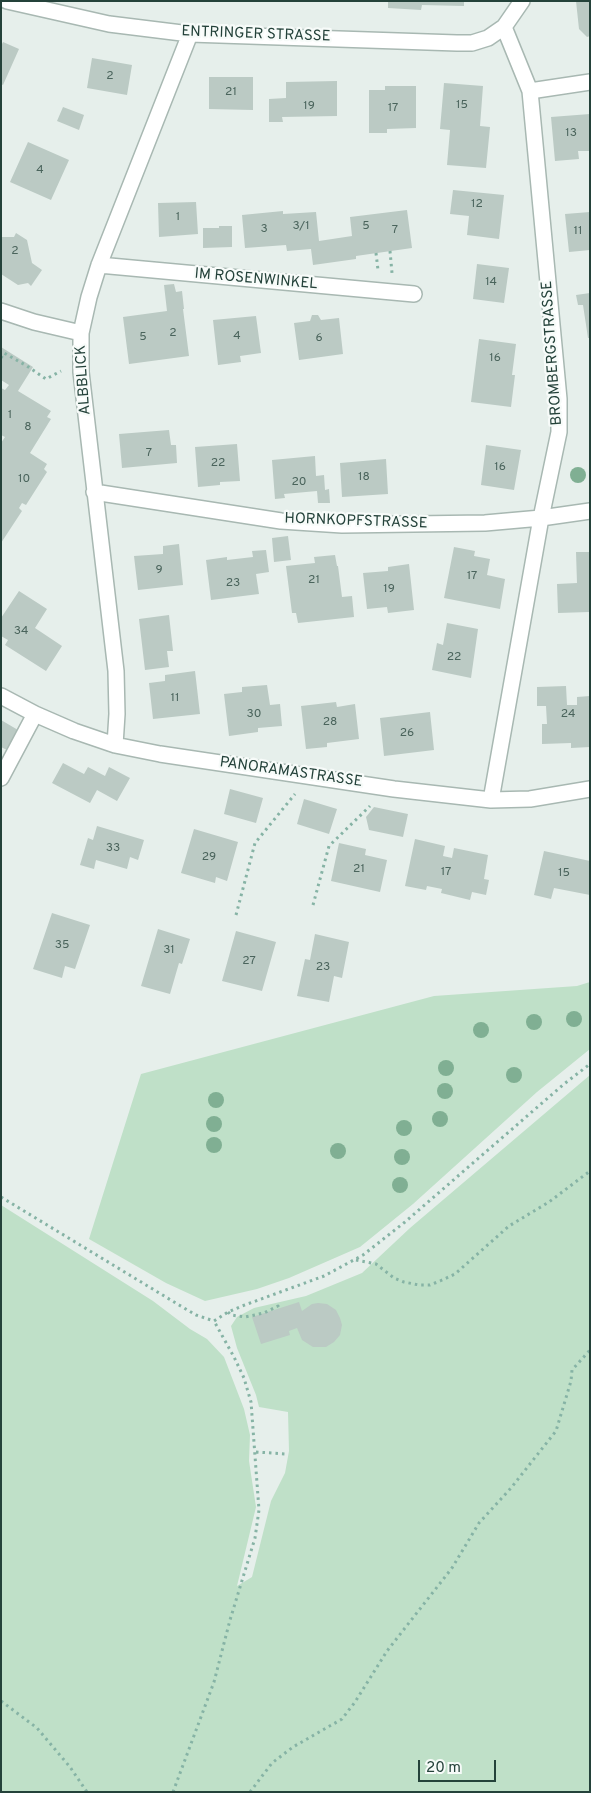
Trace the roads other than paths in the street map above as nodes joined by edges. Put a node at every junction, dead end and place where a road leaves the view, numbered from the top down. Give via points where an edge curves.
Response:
1 (7, 1) edge
2 (522, 1) edge
3 (504, 27) junction
4 (190, 34) junction
5 (590, 82) edge
6 (530, 90) junction
7 (99, 264) junction
8 (414, 294) dead end
9 (1, 311) edge
10 (81, 333) junction
11 (94, 492) junction
12 (590, 511) edge
13 (541, 518) junction
14 (1, 696) edge
15 (35, 714) junction
16 (116, 744) junction
17 (1, 778) edge
18 (590, 789) edge
19 (491, 800) junction

1 - 4 street, ENTRINGER STRASSE via 110,24
2 - 3 street
3 - 4 street, ENTRINGER STRASSE via 488,38 472,43
3 - 6 street, BROMBERGSTRASSE
4 - 7 street, ALBBLICK
5 - 6 street
6 - 13 street, BROMBERGSTRASSE via 559,399 559,432
7 - 8 street, IM ROSENWINKEL
7 - 10 street, ALBBLICK
9 - 10 street
10 - 11 street, ALBBLICK
11 - 13 street, HORNKOPFSTRASSE via 272,520 342,525 475,523
11 - 16 street, ALBBLICK via 116,671
12 - 13 street, HORNKOPFSTRASSE
13 - 19 street, BROMBERGSTRASSE
14 - 15 street, PANORAMASTRASSE
15 - 16 street, PANORAMASTRASSE
15 - 17 street
16 - 19 street, PANORAMASTRASSE via 160,754
18 - 19 street, PANORAMASTRASSE

